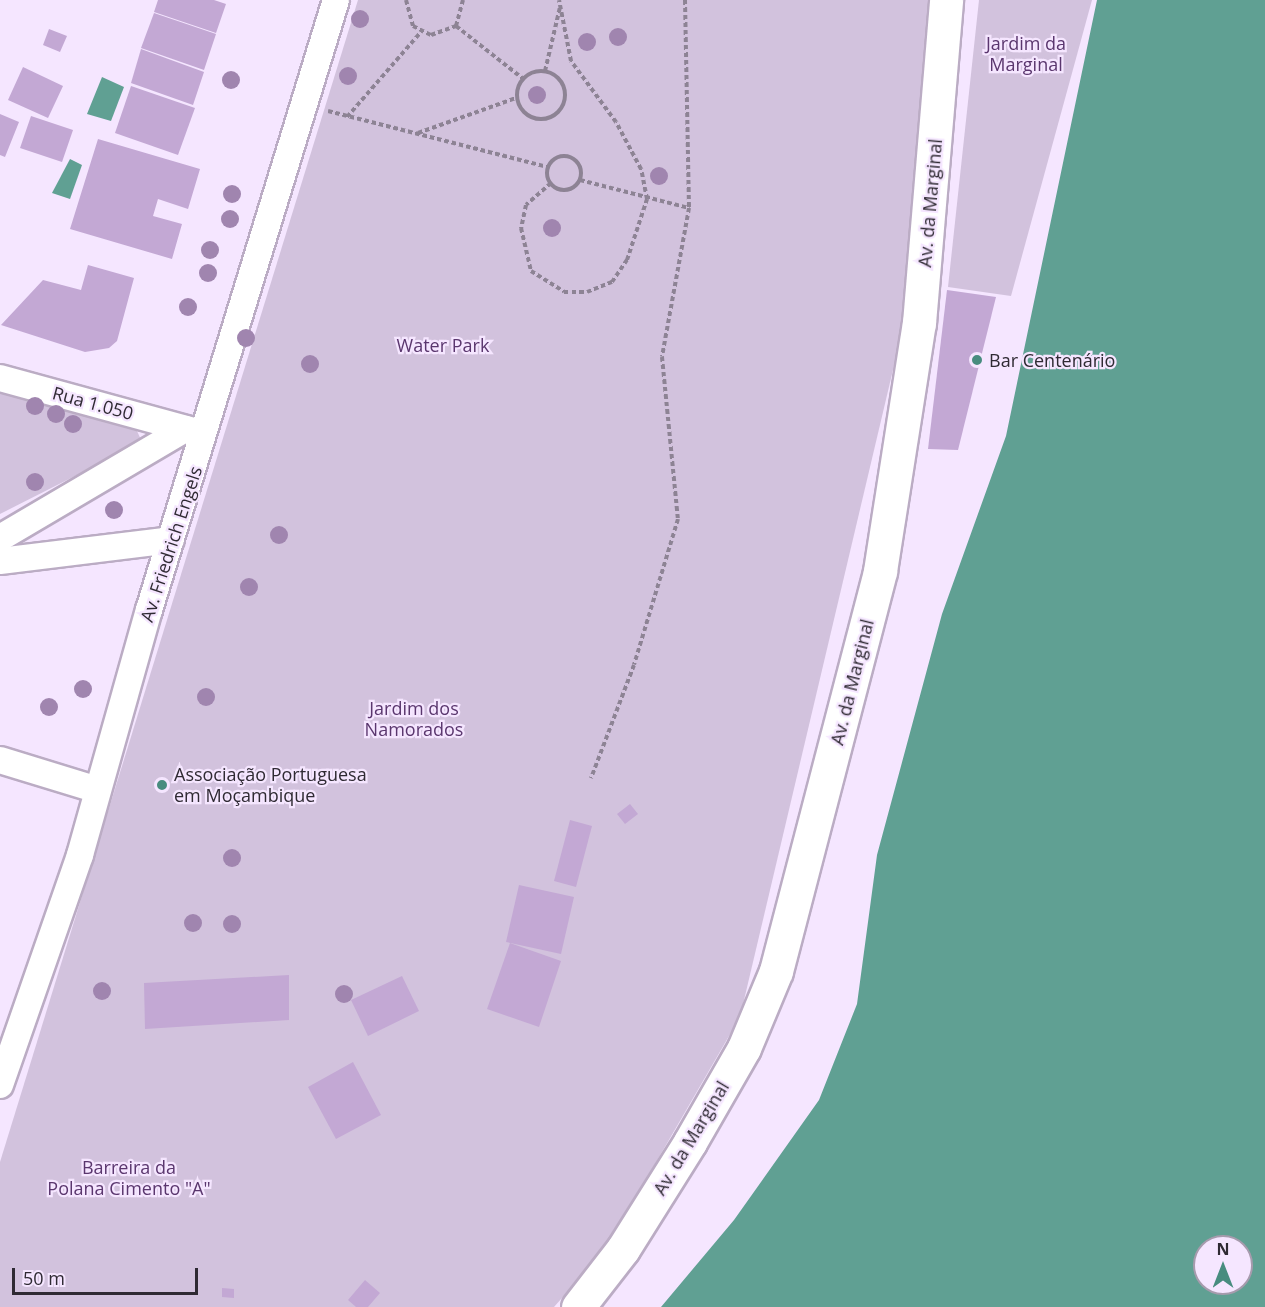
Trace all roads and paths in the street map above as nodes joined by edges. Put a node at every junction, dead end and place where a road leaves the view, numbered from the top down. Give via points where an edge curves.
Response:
1 (336, 0) edge
2 (406, 0) edge
3 (463, 0) edge
4 (559, 0) edge
5 (685, 0) edge
6 (946, 0) edge
7 (560, 6) junction
8 (456, 26) junction
9 (421, 32) junction
10 (545, 71) junction
11 (522, 78) junction
12 (516, 98) junction
13 (305, 102) junction
14 (347, 118) junction
15 (418, 133) junction
16 (548, 167) junction
17 (580, 180) junction
18 (551, 183) junction
19 (646, 199) junction
20 (689, 208) junction
21 (0, 378) edge
22 (196, 431) junction
23 (0, 538) edge
24 (171, 540) junction
25 (0, 561) edge
26 (0, 760) edge
27 (591, 778) dead end
28 (98, 790) junction
29 (0, 1085) edge
30 (578, 1307) edge

1 - 13 street, Av. Friedrich Engels
2 - 9 path via 407,17
3 - 8 path
4 - 7 path
5 - 20 path
6 - 30 main road, Av. da Marginal via 919,323 880,571 776,971 744,1048 690,1143 623,1249
7 - 10 path
7 - 19 path via 571,61 628,144 641,169
8 - 9 path via 440,35
8 - 11 path
9 - 14 path
10 - 11 path
10 - 12 path via 559,79 565,94 554,115 531,117
11 - 12 path
12 - 15 path
13 - 14 path
13 - 22 street, Av. Friedrich Engels
14 - 15 path
15 - 16 path
16 - 17 path via 555,158 571,157 579,165
16 - 18 path
17 - 18 path via 566,190
17 - 19 path
18 - 19 path via 526,205 521,228 531,271 564,292 587,292 612,282 627,260
19 - 20 path
20 - 27 path via 662,357 678,519 634,665
21 - 22 street, Rua 1.050
22 - 23 street
22 - 24 street, Av. Friedrich Engels
24 - 25 street
24 - 28 street, Av. Friedrich Engels
26 - 28 street
28 - 29 street, Av. Friedrich Engels

